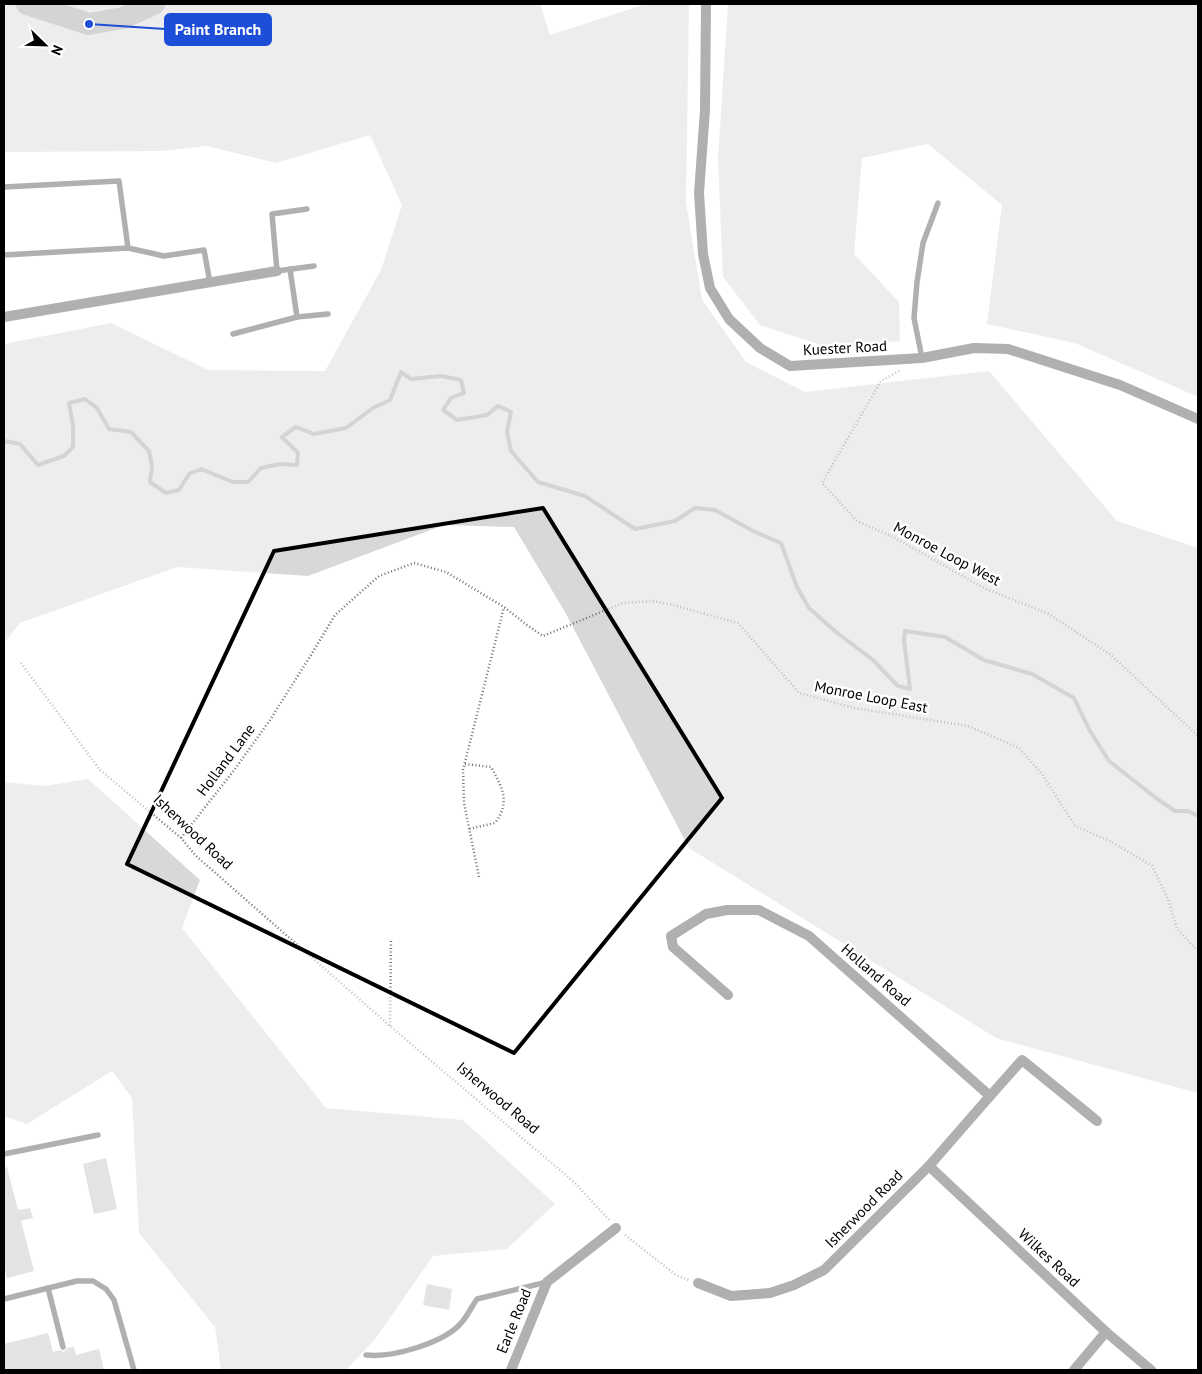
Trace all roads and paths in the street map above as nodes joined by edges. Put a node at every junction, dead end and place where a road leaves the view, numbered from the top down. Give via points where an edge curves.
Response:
1 (706, 4) edge
2 (4, 187) edge
3 (938, 203) dead end
4 (307, 209) dead end
5 (128, 248) junction
6 (4, 255) edge
7 (314, 266) dead end
8 (290, 269) junction
9 (277, 271) junction
10 (210, 284) junction
11 (328, 314) dead end
12 (4, 318) edge
13 (297, 318) junction
14 (233, 334) dead end
15 (922, 358) junction
16 (906, 368) dead end
17 (1198, 419) edge
18 (504, 606) junction
19 (20, 663) dead end
20 (287, 695) joint
21 (1198, 736) edge
22 (465, 764) junction
23 (469, 829) junction
24 (181, 838) junction
25 (478, 876) dead end
26 (391, 939) dead end
27 (1198, 951) edge
28 (728, 995) dead end
29 (390, 1026) junction
30 (990, 1096) junction
31 (1097, 1121) dead end
32 (98, 1135) dead end
33 (4, 1154) edge
34 (929, 1166) junction
35 (616, 1228) junction
36 (547, 1282) junction
37 (698, 1283) joint
38 (48, 1288) junction
39 (4, 1299) edge
40 (1106, 1332) junction
41 (63, 1347) dead end
42 (366, 1355) dead end
43 (134, 1370) edge
44 (511, 1370) edge
45 (1074, 1370) edge
46 (1151, 1370) edge

1 - 15 street, Kuester Road via 700,193 703,254 710,288 729,319 760,348 790,366
2 - 5 lane via 119,180
3 - 15 lane via 923,242 916,282 914,318
4 - 9 lane via 272,214
5 - 6 lane
5 - 10 lane via 164,256 204,250
7 - 8 lane
8 - 9 lane
8 - 13 lane
9 - 10 street
10 - 12 street
11 - 13 lane
13 - 14 lane
15 - 17 street, Kuester Road via 974,348 1008,349 1120,384
16 - 21 path, Monroe Loop West via 881,382 822,483 857,522 895,538 986,589 1049,614 1111,655
18 - 20 path, Monroe Loop East via 446,572 414,563 378,576 335,615
18 - 22 path
18 - 27 path, Monroe Loop East via 543,636 623,603 653,601 700,612 738,623 799,693 854,708 968,726 1019,748 1042,774 1075,826 1110,841 1152,866 1168,899 1177,929
19 - 24 path, Isherwood Road via 100,770
20 - 24 path, Holland Lane
22 - 23 path via 464,803
22 - 23 path via 491,767 501,786 504,808 495,823
23 - 25 path
24 - 29 path, Isherwood Road via 196,856
26 - 29 path
28 - 30 street, Holland Road via 673,947 671,936 706,914 760,910 809,936
29 - 35 path, Isherwood Road via 574,1182
30 - 31 street via 1022,1060
30 - 34 street, Isherwood Road
32 - 33 lane
34 - 37 street, Isherwood Road via 824,1270 770,1293 731,1296
34 - 40 street, Wilkes Road
35 - 36 street, Earle Road
35 - 37 path, Isherwood Road via 676,1275
36 - 42 lane via 477,1298 462,1323 442,1337 406,1351 378,1357
36 - 44 street, Earle Road
38 - 39 lane
38 - 41 lane
38 - 43 lane via 93,1281 106,1289 114,1300
40 - 45 street
40 - 46 street, Wilkes Road

